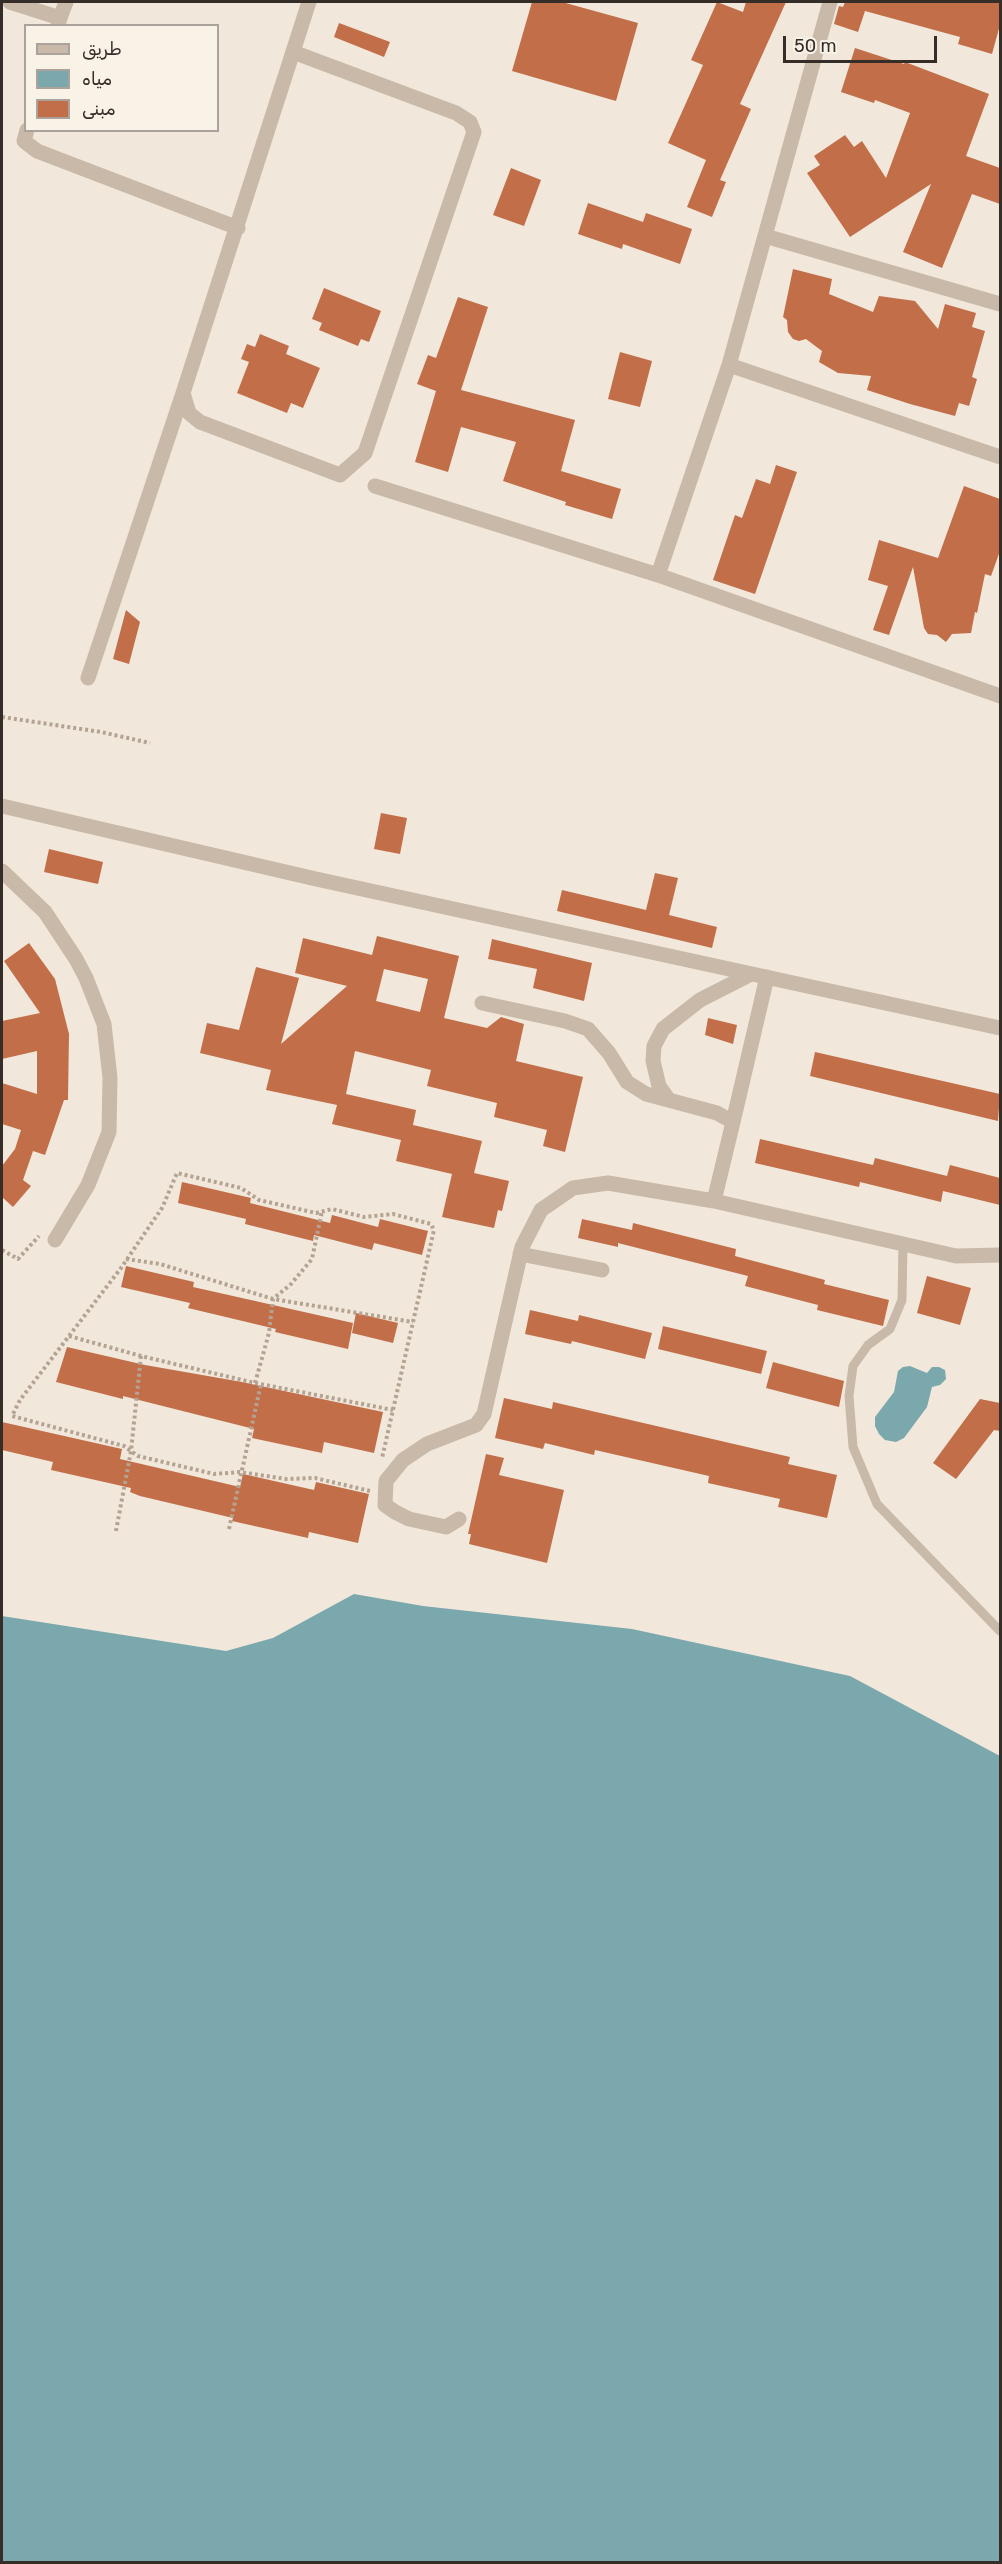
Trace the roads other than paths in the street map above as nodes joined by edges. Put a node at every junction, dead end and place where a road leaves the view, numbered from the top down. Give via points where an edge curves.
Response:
1 (10, 2) edge
2 (66, 2) edge
3 (309, 2) edge
4 (830, 2) edge
5 (59, 22) edge
6 (293, 52) junction
7 (26, 132) edge
8 (238, 228) junction
9 (765, 236) junction
10 (1000, 304) edge
11 (729, 365) junction
12 (183, 393) junction
13 (1000, 457) edge
14 (375, 486) dead end
15 (658, 575) junction
16 (88, 678) dead end
17 (1000, 696) edge
18 (2, 806) edge
19 (2, 871) edge
20 (751, 974) junction
21 (767, 977) junction
22 (482, 1003) dead end
23 (1000, 1028) edge
24 (669, 1100) junction
25 (733, 1122) junction
26 (714, 1201) junction
27 (55, 1240) road end
28 (903, 1244) junction
29 (520, 1254) junction
30 (1000, 1255) edge
31 (602, 1270) dead end
32 (459, 1519) dead end
33 (1000, 1631) edge

1 - 5 street
2 - 5 street
3 - 6 street
4 - 9 street
6 - 8 street
6 - 12 street via 456,113 470,123 474,132 365,453 340,475 200,422 189,413
7 - 8 street via 24,141 37,151
8 - 12 street
9 - 10 street
9 - 11 street
11 - 13 street
11 - 15 street
12 - 16 street
14 - 15 street
15 - 17 street
18 - 20 street
19 - 27 street via 45,912 76,959 104,1024 110,1078 109,1132 88,1185
20 - 21 street
20 - 24 street via 700,1000 663,1029 652,1061 659,1086
21 - 23 street
21 - 25 street
22 - 24 street via 588,1029 627,1082 646,1094
24 - 25 street via 717,1113
25 - 26 street
26 - 28 street
26 - 29 street via 608,1183 573,1188 541,1210
28 - 30 street via 956,1256
28 - 33 lane via 902,1300 890,1329 868,1345 853,1366 849,1396 853,1447 877,1504
29 - 31 street
29 - 32 street via 484,1414 476,1425 427,1444 403,1460 386,1481 386,1505 394,1512 446,1527

